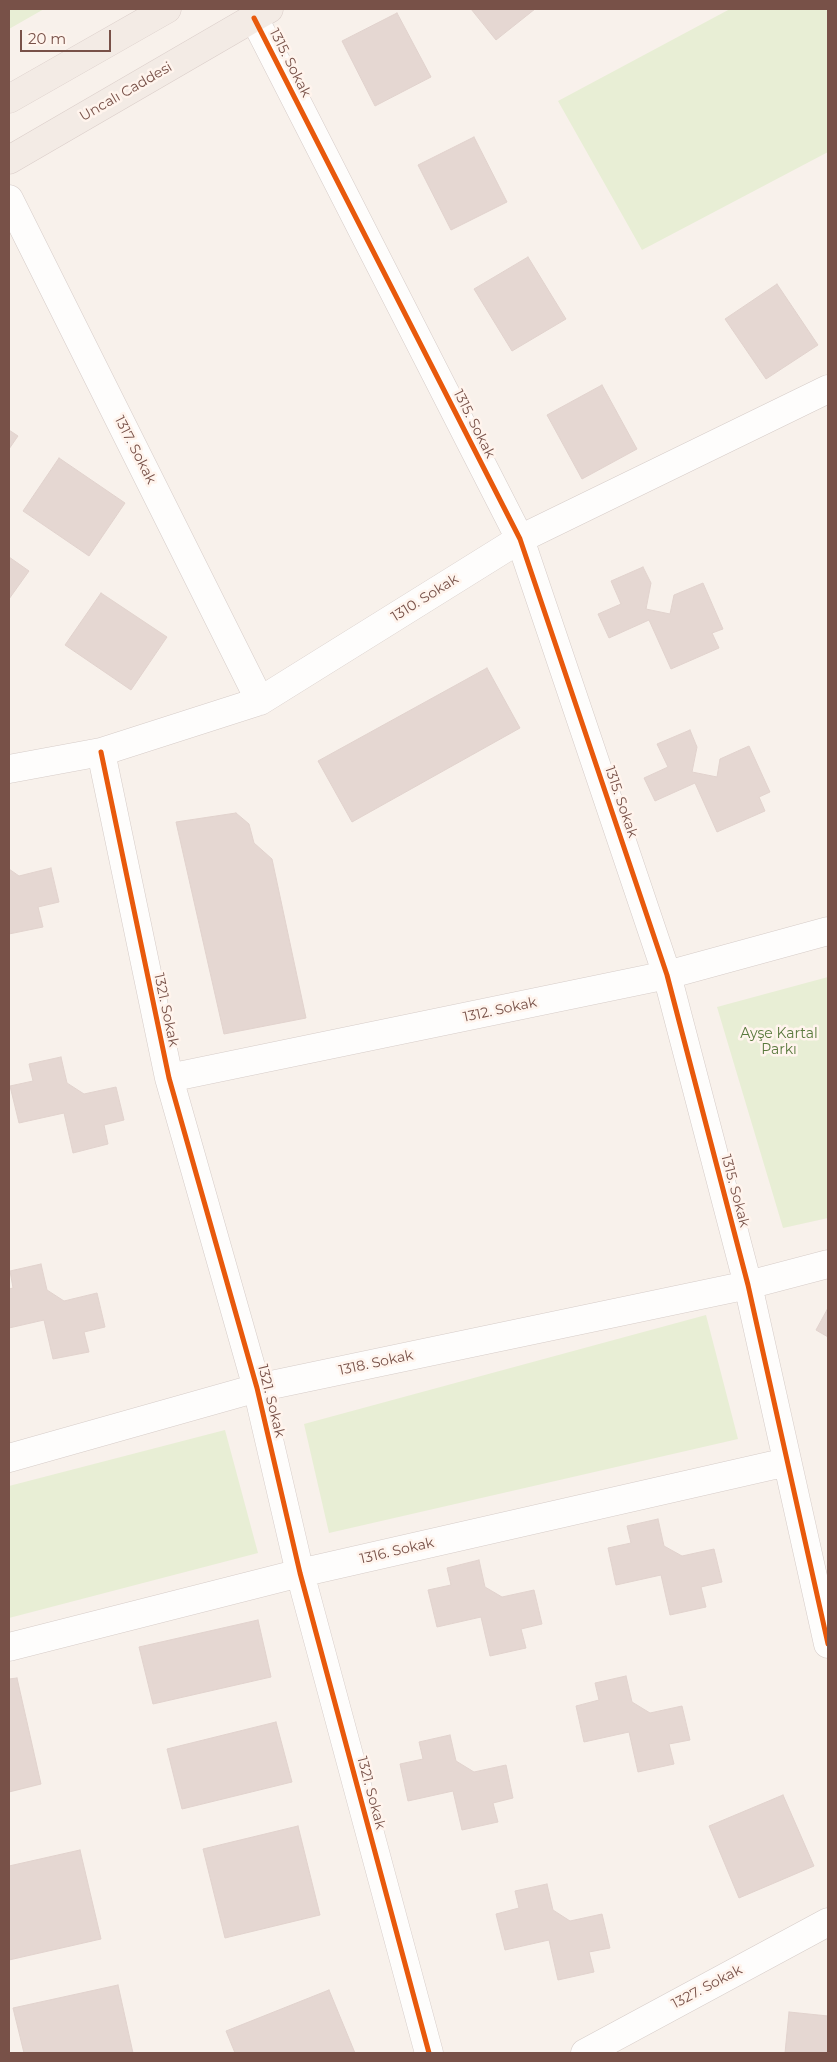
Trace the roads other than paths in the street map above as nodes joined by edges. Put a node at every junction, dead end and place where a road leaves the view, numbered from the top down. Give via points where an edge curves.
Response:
1 (167, 9) edge
2 (262, 13) edge
3 (9, 99) edge
4 (9, 160) edge
5 (9, 199) edge
6 (828, 389) edge
7 (520, 539) junction
8 (260, 701) junction
9 (101, 752) junction
10 (9, 769) edge
11 (828, 932) edge
12 (667, 975) junction
13 (169, 1078) junction
14 (828, 1264) edge
15 (748, 1285) junction
16 (258, 1388) junction
17 (9, 1458) edge
18 (787, 1462) junction
19 (300, 1573) junction
20 (828, 1644) edge
21 (9, 1647) edge
22 (828, 1922) edge
23 (429, 2053) edge
24 (585, 2053) edge

1 - 3 main road
2 - 4 main road, Uncalı Caddesi
2 - 7 street, 1315. Sokak
5 - 8 street, 1317. Sokak
6 - 7 street, 1310. Sokak
7 - 8 street, 1310. Sokak
7 - 12 street, 1315. Sokak
8 - 9 street, 1310. Sokak
9 - 10 street, 1310. Sokak
9 - 13 street, 1321. Sokak
11 - 12 street, 1312. Sokak
12 - 13 street, 1312. Sokak
12 - 15 street, 1315. Sokak
13 - 16 street, 1321. Sokak
14 - 15 street, 1318. Sokak
15 - 16 street, 1318. Sokak
15 - 18 street, 1315. Sokak
16 - 17 street, 1318. Sokak
16 - 19 street, 1321. Sokak
18 - 19 street, 1316. Sokak
18 - 20 street, 1315. Sokak
19 - 21 street, 1316. Sokak
19 - 23 street, 1321. Sokak
22 - 24 street, 1327. Sokak

